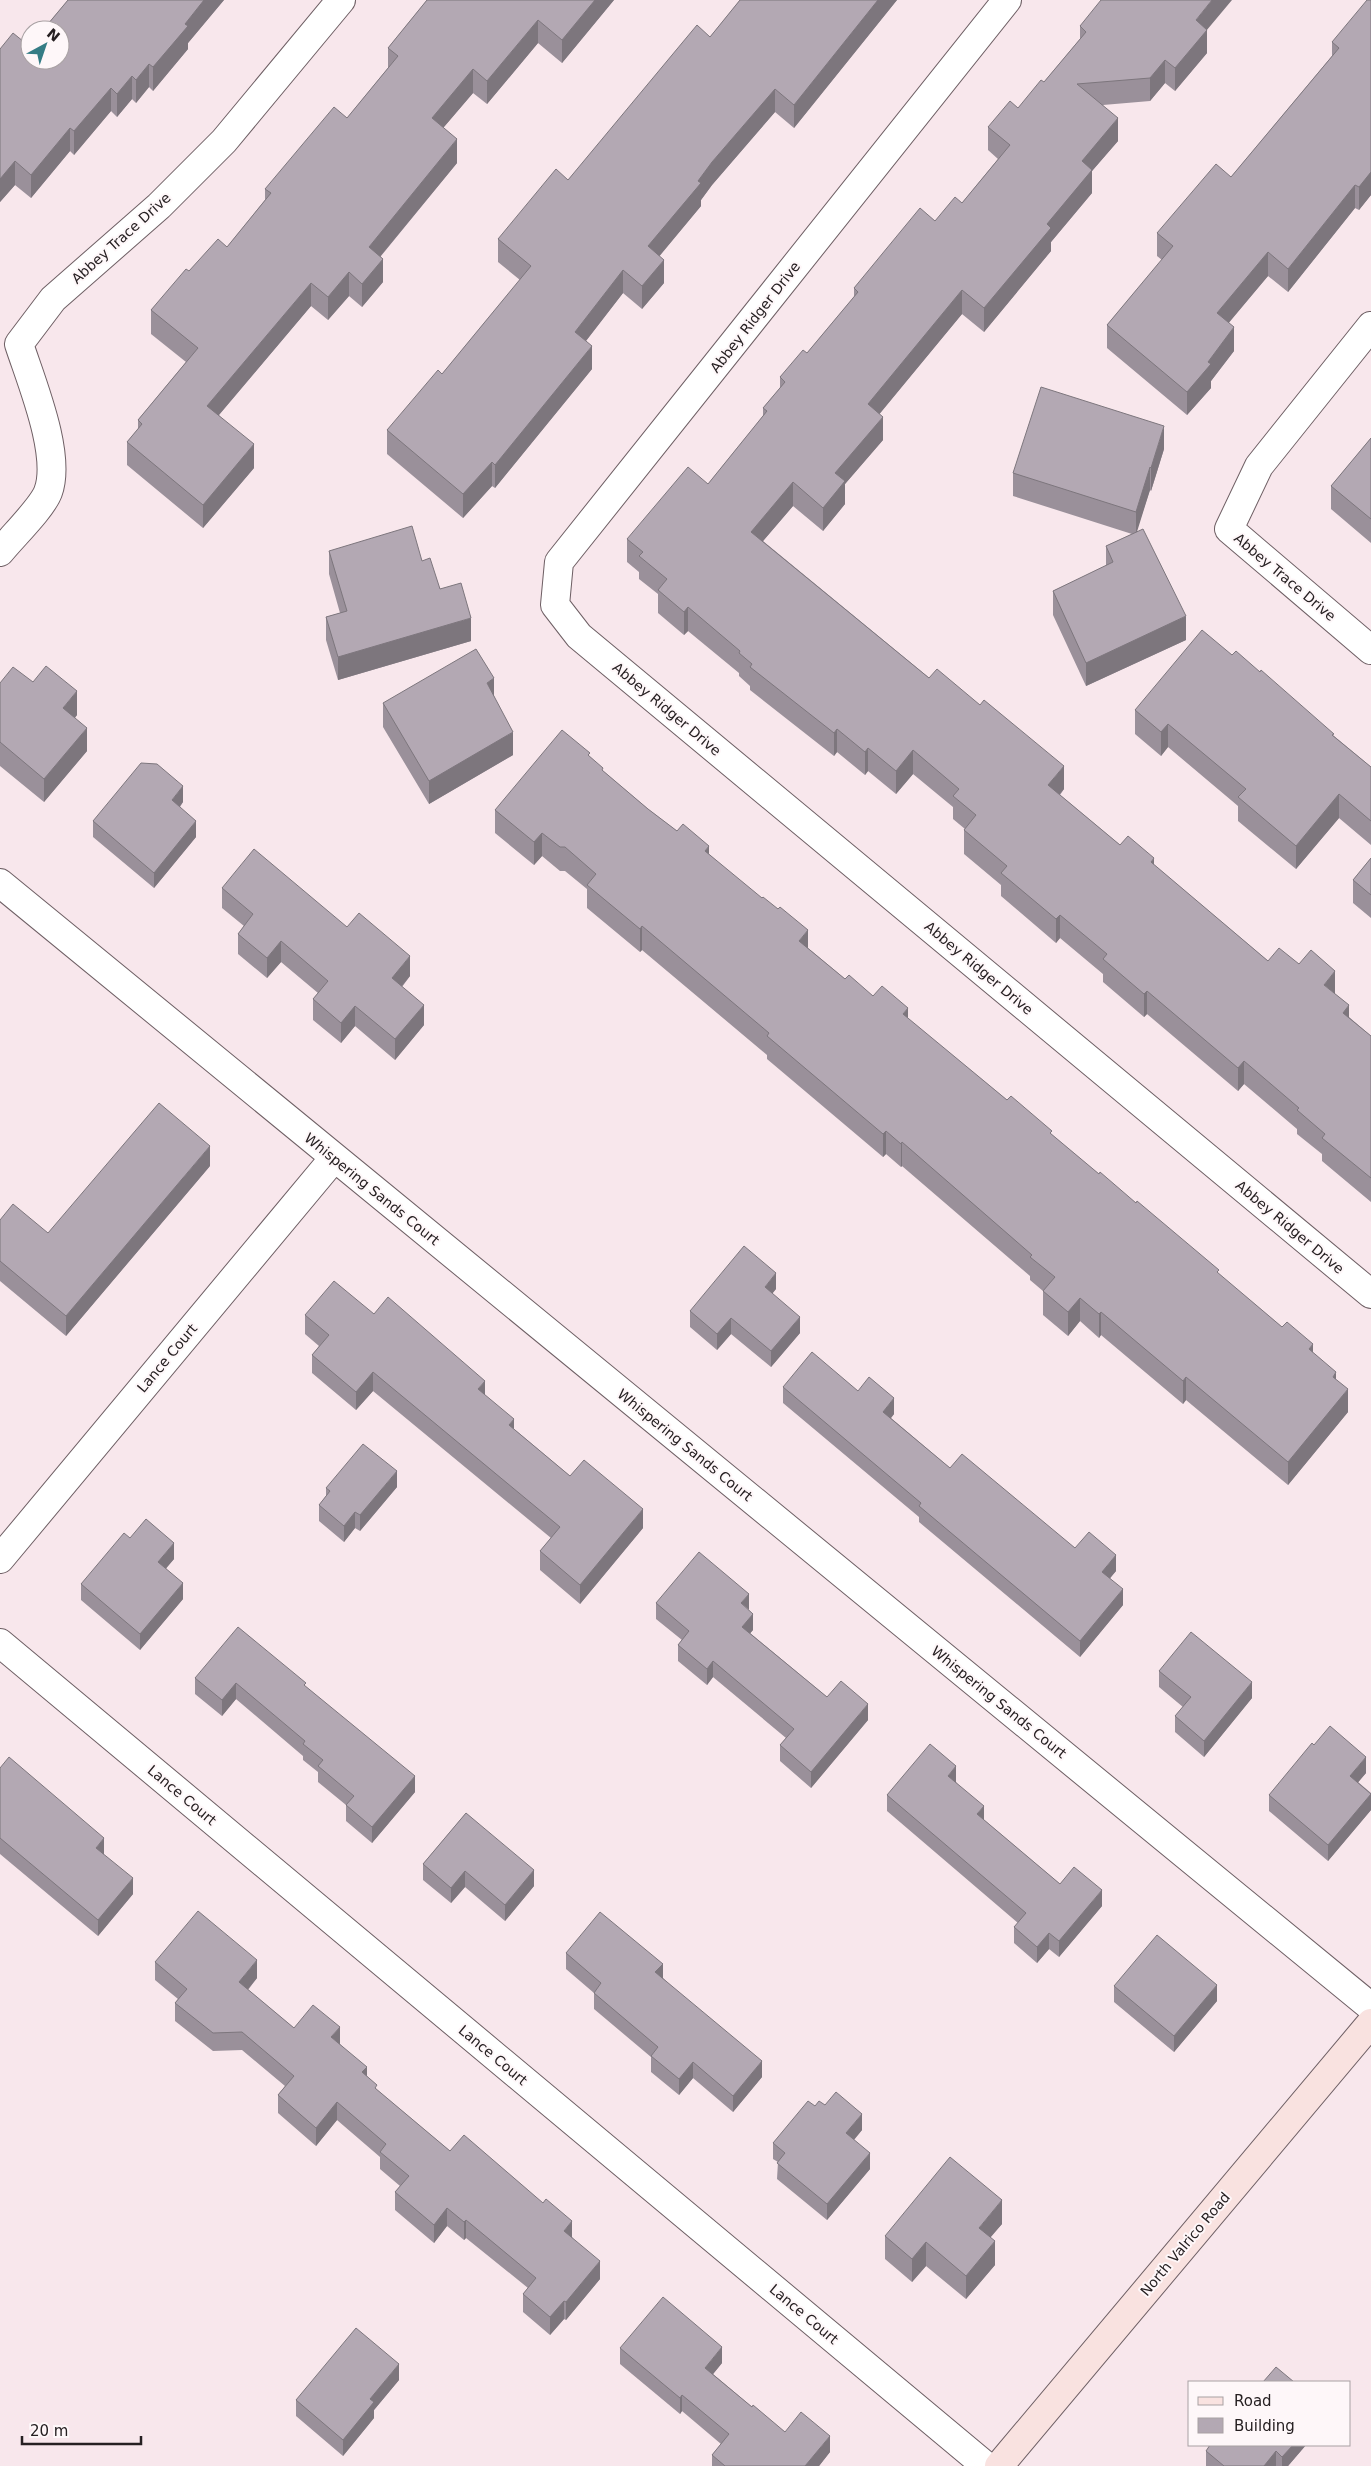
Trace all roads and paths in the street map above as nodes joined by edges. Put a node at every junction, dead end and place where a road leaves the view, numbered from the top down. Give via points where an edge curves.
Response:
1 (342, 0) edge
2 (1007, 0) edge
3 (1371, 326) edge
4 (0, 552) edge
5 (1371, 650) edge
6 (0, 883) edge
7 (334, 1158) junction
8 (1371, 1294) edge
9 (0, 1559) edge
10 (0, 1643) edge
11 (1371, 2007) edge
12 (1371, 2022) edge
13 (986, 2466) edge
14 (999, 2466) edge

1 - 4 street, Abbey Trace Drive via 224,141 160,206 53,299 19,344 46,430 52,468 48,492
2 - 8 street, Abbey Ridger Drive via 560,562 555,605 579,636
3 - 5 street, Abbey Trace Drive via 1259,466 1229,529
6 - 7 street, Whispering Sands Court
7 - 9 street, Lance Court
7 - 11 street, Whispering Sands Court
10 - 13 street, Lance Court
12 - 14 street, North Valrico Road

